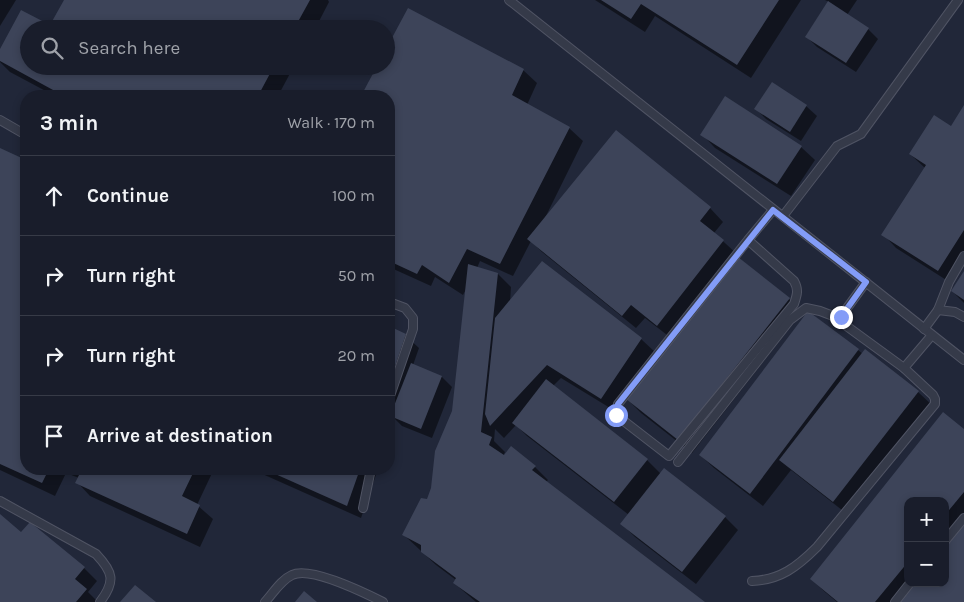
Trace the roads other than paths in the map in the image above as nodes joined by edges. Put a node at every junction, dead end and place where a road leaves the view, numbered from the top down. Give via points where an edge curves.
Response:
1 (509, 0) edge
2 (958, 0) edge
3 (0, 120) edge
4 (20, 132) edge
5 (773, 210) junction
6 (783, 216) junction
7 (748, 240) junction
8 (964, 256) edge
9 (866, 282) junction
10 (395, 304) edge
11 (938, 310) junction
12 (964, 317) edge
13 (841, 319) junction
14 (924, 328) junction
15 (932, 336) junction
16 (964, 360) edge
17 (904, 368) junction
18 (395, 382) edge
19 (678, 462) dead end
20 (370, 475) edge
21 (0, 501) edge
22 (362, 508) dead end
23 (964, 518) edge
24 (949, 536) edge
25 (752, 581) dead end
26 (907, 587) edge
27 (100, 602) edge
28 (266, 602) edge
29 (383, 602) edge
30 (895, 602) edge

1 - 5 lane
2 - 6 lane via 861,134 837,146
3 - 4 lane
5 - 6 lane
5 - 7 lane
6 - 9 lane
7 - 7 lane via 794,281 798,292 794,304 668,456 616,415 618,404
8 - 11 lane
9 - 13 lane
9 - 14 lane
10 - 18 lane via 405,308 413,318 413,329
11 - 12 lane
11 - 14 lane
13 - 17 lane via 842,323
13 - 19 lane via 806,308 790,320
14 - 15 lane
15 - 16 lane
15 - 17 lane
17 - 25 lane via 933,395 935,399 931,409 804,560 767,580
20 - 22 lane
21 - 27 lane via 96,554 107,565 111,575 109,590
23 - 24 lane
26 - 30 lane
28 - 29 lane via 283,581 294,574 309,572

